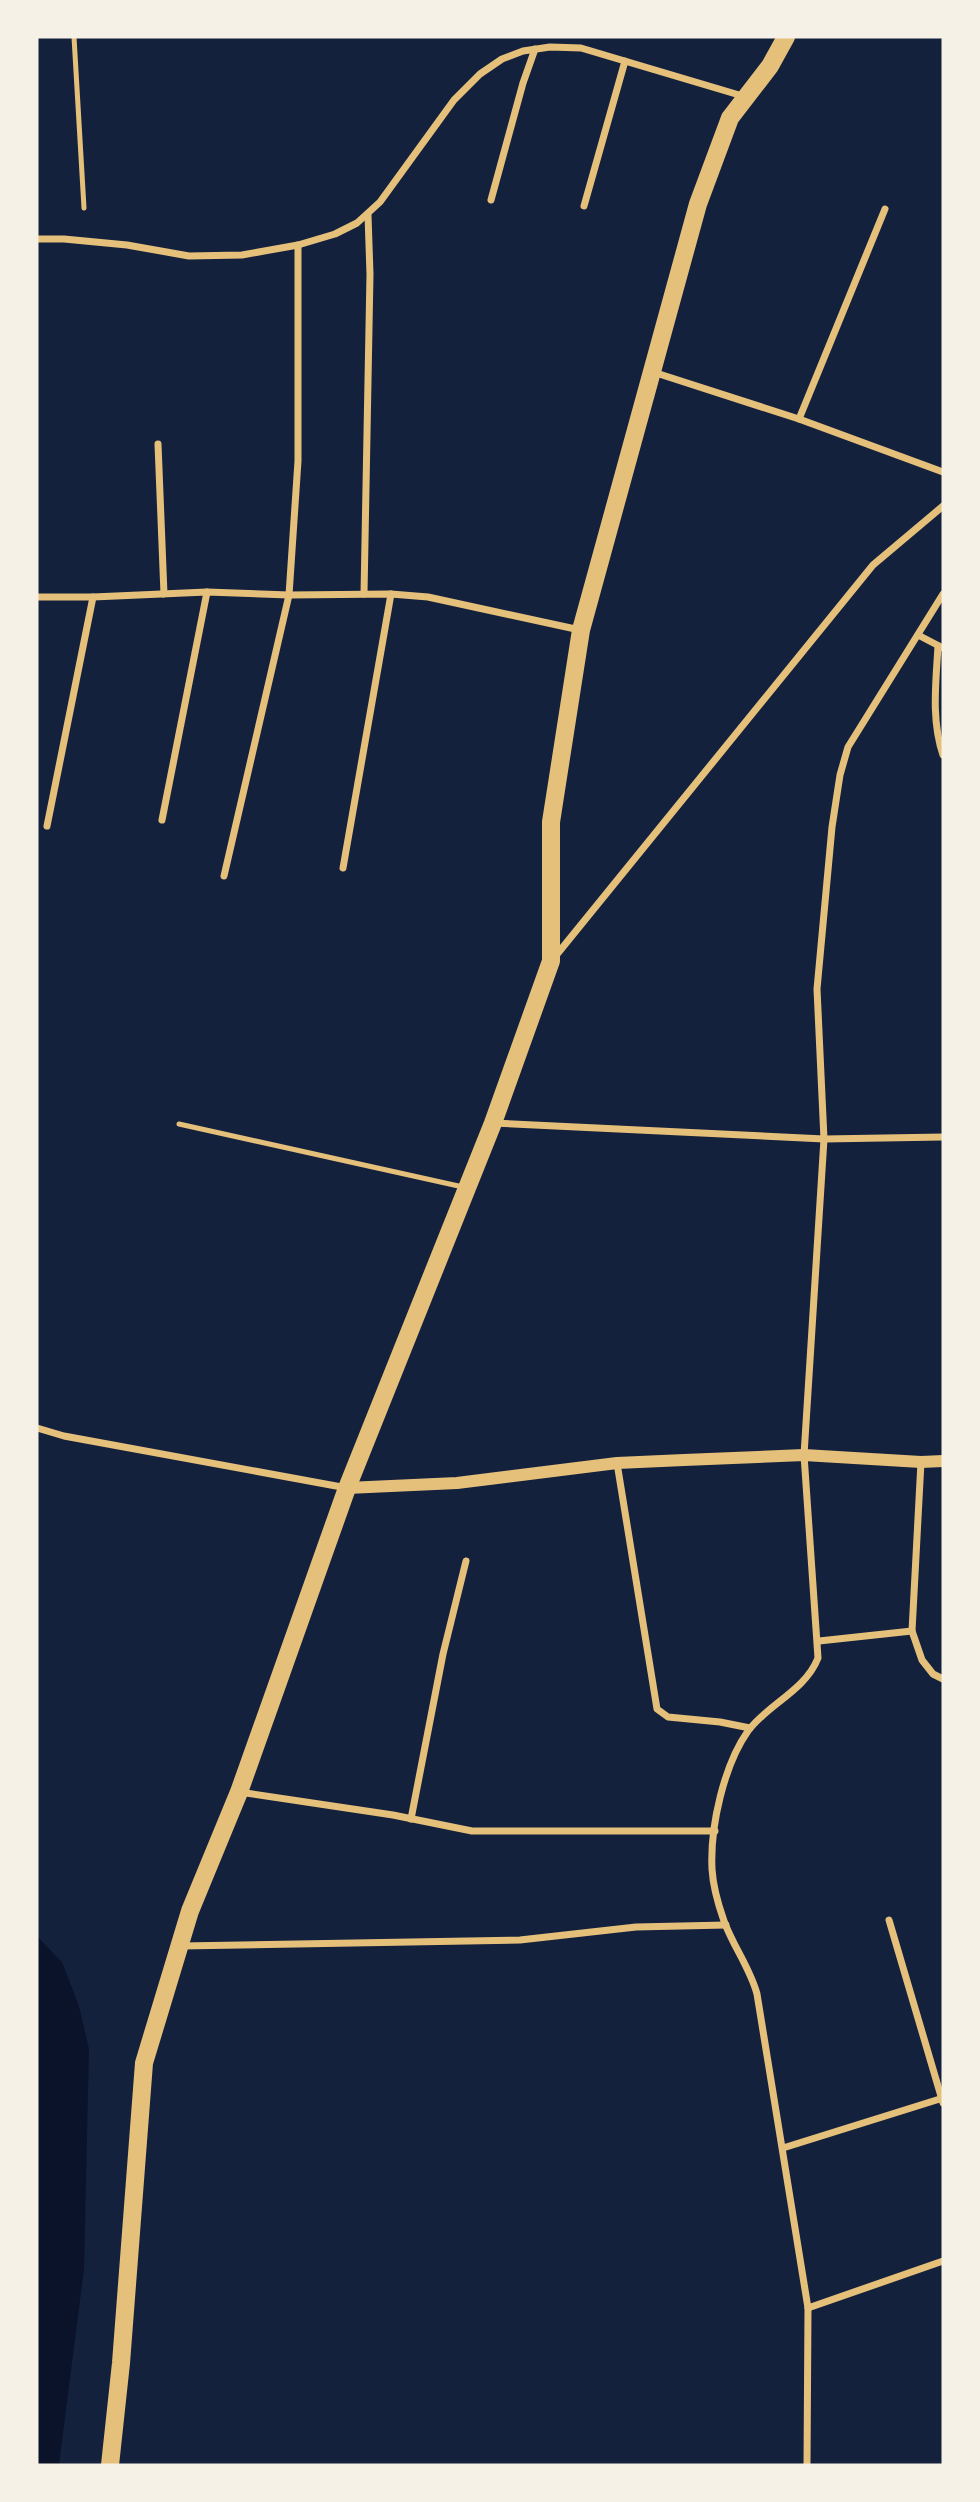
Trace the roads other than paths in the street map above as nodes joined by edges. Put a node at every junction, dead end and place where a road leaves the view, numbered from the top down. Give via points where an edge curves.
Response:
1 (74, 37) edge
2 (786, 37) edge
3 (535, 49) junction
4 (625, 61) junction
5 (746, 97) junction
6 (491, 200) dead end
7 (584, 206) dead end
8 (84, 208) dead end
9 (885, 209) dead end
10 (368, 215) junction
11 (37, 239) edge
12 (298, 244) junction
13 (652, 372) junction
14 (799, 419) junction
15 (158, 444) dead end
16 (943, 472) edge
17 (943, 506) edge
18 (207, 592) junction
19 (164, 594) junction
20 (364, 594) junction
21 (391, 594) junction
22 (943, 594) edge
23 (289, 595) junction
24 (37, 597) edge
25 (93, 597) junction
26 (581, 630) junction
27 (918, 635) junction
28 (940, 647) edge
29 (943, 755) edge
30 (162, 820) dead end
31 (47, 826) dead end
32 (343, 868) dead end
33 (224, 876) dead end
34 (551, 961) junction
35 (493, 1123) junction
36 (179, 1124) dead end
37 (943, 1138) edge
38 (824, 1139) junction
39 (467, 1188) junction
40 (37, 1427) edge
41 (804, 1455) junction
42 (943, 1461) edge
43 (921, 1462) junction
44 (617, 1463) junction
45 (347, 1489) junction
46 (466, 1561) dead end
47 (912, 1631) junction
48 (819, 1640) junction
49 (943, 1679) edge
50 (751, 1728) junction
51 (239, 1792) junction
52 (411, 1819) junction
53 (715, 1831) junction
54 (889, 1920) dead end
55 (726, 1924) junction
56 (180, 1946) junction
57 (943, 2100) edge
58 (783, 2148) junction
59 (943, 2261) edge
60 (807, 2308) junction
61 (110, 2465) edge
62 (807, 2465) edge

1 - 8 lane
2 - 5 main road
3 - 4 street via 581,48
3 - 6 street
3 - 10 street via 502,59 480,74 454,100
4 - 5 street
4 - 7 street
5 - 13 main road via 730,118 698,204
9 - 14 street
10 - 12 street via 335,234
10 - 20 street
11 - 12 street via 115,244 189,256 242,255
12 - 23 street via 298,461
13 - 14 street
13 - 26 main road
14 - 16 street
15 - 19 street
17 - 34 street via 873,565
18 - 19 street
18 - 23 street
18 - 30 street
19 - 25 street
20 - 21 street
20 - 23 street
21 - 26 street via 428,597
21 - 32 street
22 - 27 street
23 - 33 street
24 - 25 street
25 - 31 street
26 - 34 main road via 551,822
27 - 28 street
27 - 38 street via 848,747 840,775 817,989
28 - 29 street via 935,722
34 - 35 main road
35 - 38 street
35 - 39 main road
36 - 39 lane
37 - 38 street
38 - 41 street
39 - 45 main road
40 - 45 street via 64,1436
41 - 43 street
41 - 44 street
41 - 48 street
42 - 43 street
43 - 47 street
44 - 45 street via 457,1483
44 - 50 street via 657,1709 668,1717
45 - 51 main road
46 - 52 street
47 - 48 street
47 - 49 street via 922,1660
48 - 50 street via 814,1669
50 - 53 street via 735,1752
51 - 52 street
51 - 56 main road
52 - 53 street via 472,1831
53 - 55 street via 712,1867
54 - 57 street
55 - 56 street via 636,1927 520,1940
55 - 58 street via 757,1994
56 - 61 main road via 144,2063
57 - 58 street
58 - 60 street
59 - 60 street
60 - 62 street

